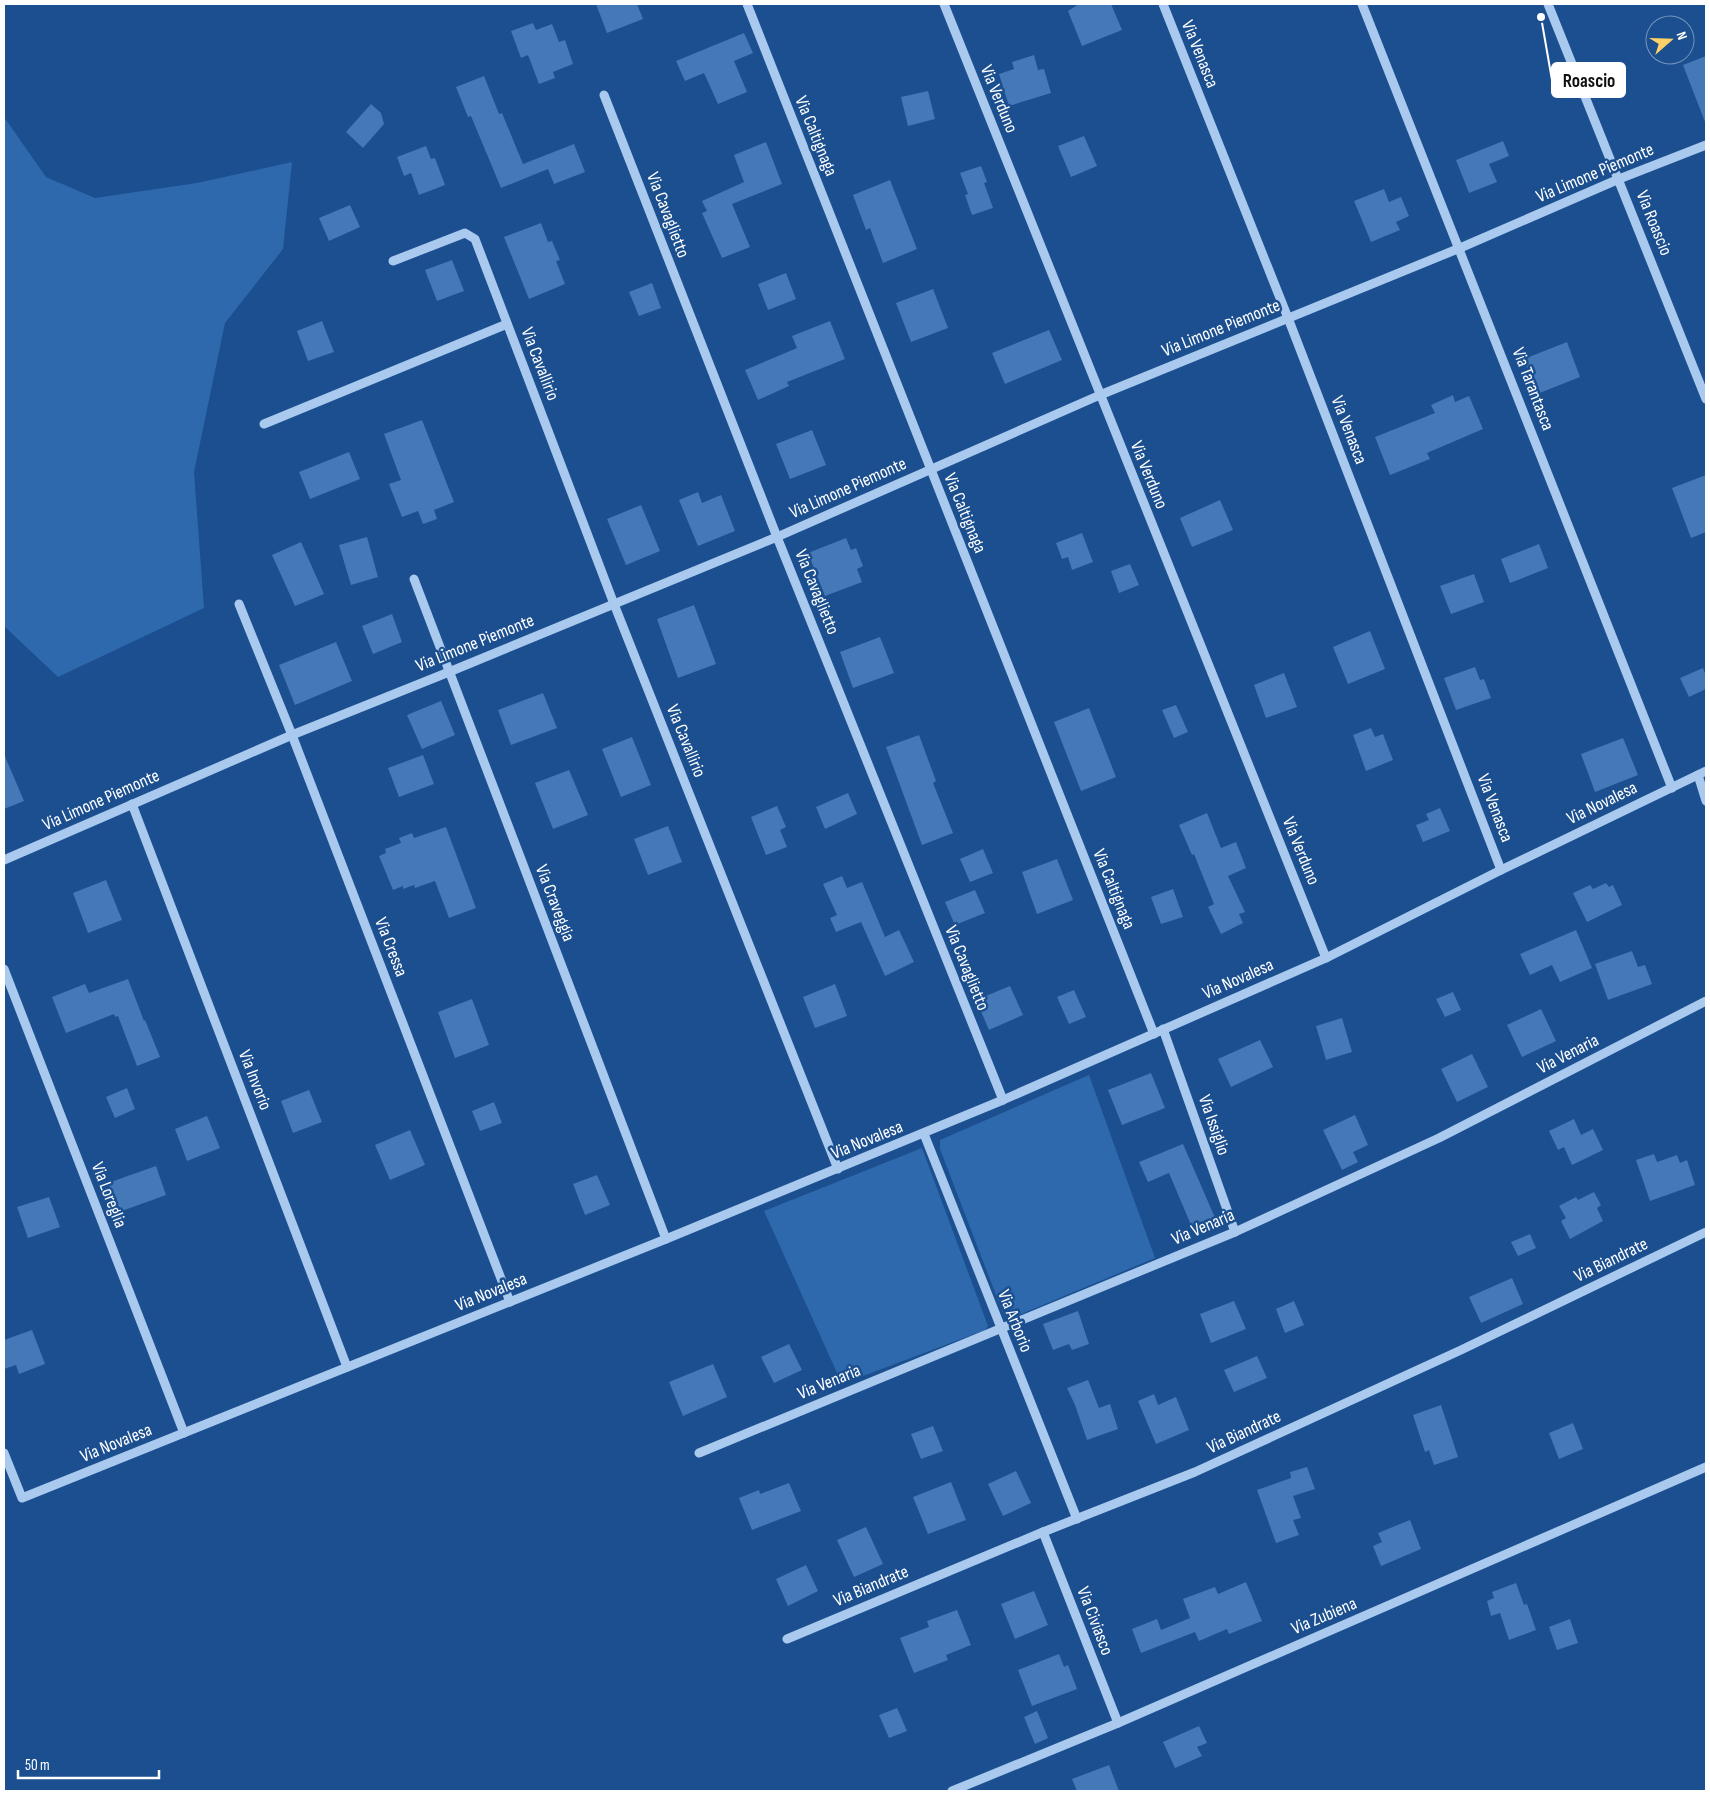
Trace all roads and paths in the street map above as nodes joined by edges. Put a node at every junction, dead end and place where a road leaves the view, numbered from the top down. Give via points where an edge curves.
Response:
1 (746, 4) edge
2 (944, 4) edge
3 (1163, 4) edge
4 (1362, 4) edge
5 (1548, 4) edge
6 (604, 95) dead end
7 (1706, 145) edge
8 (1620, 180) junction
9 (1460, 248) junction
10 (393, 261) dead end
11 (1288, 318) junction
12 (507, 324) junction
13 (1100, 395) junction
14 (1706, 399) edge
15 (264, 424) dead end
16 (930, 470) junction
17 (777, 537) junction
18 (414, 579) dead end
19 (239, 604) dead end
20 (614, 604) junction
21 (449, 672) junction
22 (292, 735) junction
23 (1702, 773) edge
24 (1672, 788) junction
25 (1706, 801) edge
26 (132, 804) junction
27 (4, 860) edge
28 (1501, 870) junction
29 (1326, 958) junction
30 (4, 969) edge
31 (1706, 1001) edge
32 (1163, 1029) junction
33 (1154, 1034) junction
34 (1003, 1100) junction
35 (924, 1134) junction
36 (838, 1169) junction
37 (1235, 1232) junction
38 (1706, 1232) edge
39 (666, 1239) junction
40 (510, 1302) junction
41 (1000, 1329) junction
42 (348, 1367) junction
43 (184, 1433) junction
44 (4, 1453) edge
45 (699, 1453) dead end
46 (1706, 1467) edge
47 (1076, 1519) junction
48 (1043, 1532) junction
49 (787, 1639) dead end
50 (1118, 1723) junction
51 (952, 1791) edge

1 - 16 street, Via Caltignaga
2 - 13 street, Via Verduno
3 - 11 street, Via Venasca
4 - 9 street, Via Tarantasca
5 - 8 street, Via Roascio
6 - 17 street, Via Cavaglietto
7 - 8 street, Via Limone Piemonte
8 - 9 street, Via Limone Piemonte
8 - 14 street, Via Roascio
9 - 11 street, Via Limone Piemonte
9 - 24 street, Via Tarantasca
10 - 12 street, Via Cavallirio via 465,233 475,240
11 - 13 street, Via Limone Piemonte
11 - 28 street, Via Venasca
12 - 15 street, Via Cavallirio
12 - 20 street, Via Cavallirio
13 - 16 street, Via Limone Piemonte
13 - 29 street, Via Verduno
16 - 17 street, Via Limone Piemonte
16 - 33 street, Via Caltignaga
17 - 20 street, Via Limone Piemonte
17 - 34 street, Via Cavaglietto
18 - 21 street, Via Craveggia
19 - 22 street, Via Cressa
20 - 21 street, Via Limone Piemonte
20 - 36 street, Via Cavallirio
21 - 22 street, Via Limone Piemonte
21 - 39 street, Via Craveggia
22 - 26 street, Via Limone Piemonte
22 - 40 street, Via Cressa
23 - 24 street, Via Novalesa
23 - 25 street
24 - 28 street, Via Novalesa
26 - 27 street, Via Limone Piemonte
26 - 42 street, Via Invorio
28 - 29 street, Via Novalesa
29 - 32 street, Via Novalesa
30 - 43 street, Via Loreglia
31 - 37 street, Via Venaria via 1439,1138
32 - 33 street, Via Novalesa
32 - 37 street, Via Issiglio
33 - 34 street, Via Novalesa
34 - 35 street, Via Novalesa
35 - 36 street, Via Novalesa
35 - 41 street, Via Arborio
36 - 39 street, Via Novalesa
37 - 41 street, Via Venaria
38 - 47 street, Via Biandrate via 1461,1350 1204,1468
39 - 40 street, Via Novalesa
40 - 42 street, Via Novalesa
41 - 45 street, Via Venaria
41 - 47 street, Via Arborio
42 - 43 street, Via Novalesa
43 - 44 street, Via Novalesa via 22,1498
46 - 50 street, Via Zubiena
47 - 48 street, Via Biandrate
48 - 49 street, Via Biandrate
48 - 50 street, Via Civiasco
50 - 51 street, Via Zubiena

